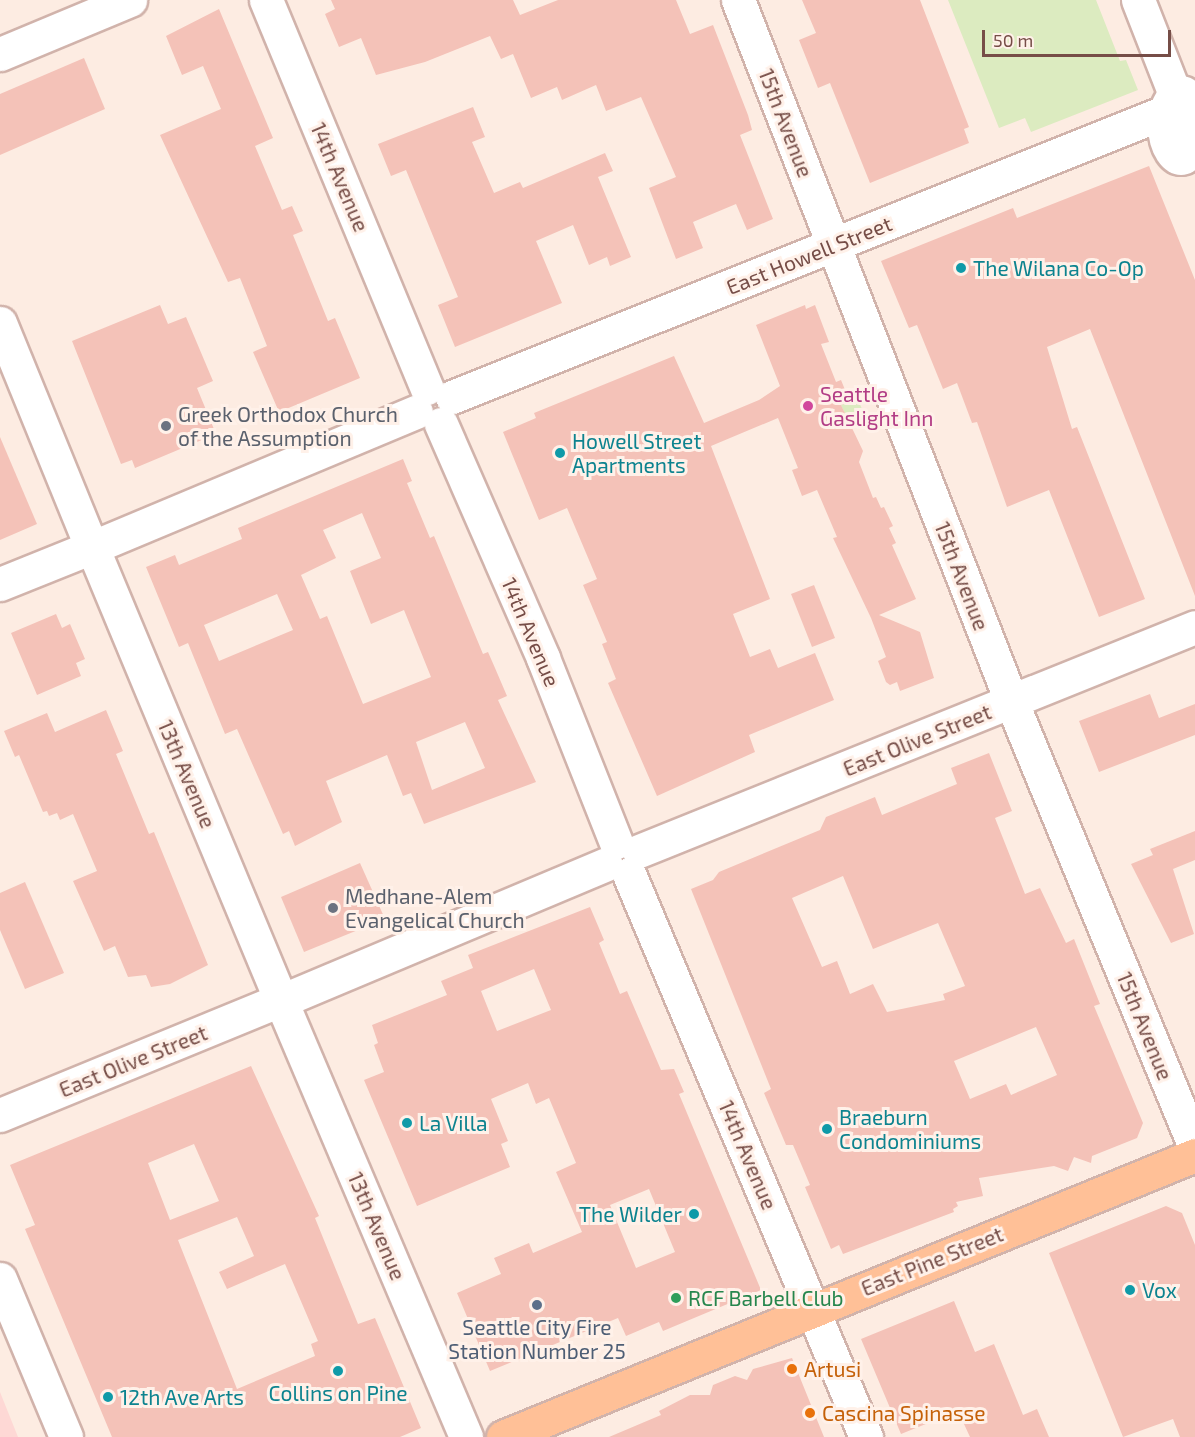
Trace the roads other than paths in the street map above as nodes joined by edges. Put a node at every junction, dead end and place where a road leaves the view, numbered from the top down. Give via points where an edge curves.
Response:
1 (130, 0) edge
2 (266, 0) edge
3 (738, 0) edge
4 (1138, 0) edge
5 (0, 54) edge
6 (1185, 111) edge
7 (833, 245) junction
8 (0, 323) edge
9 (434, 405) junction
10 (91, 547) junction
11 (0, 584) edge
12 (1195, 627) edge
13 (1012, 703) junction
14 (623, 858) junction
15 (280, 1001) junction
16 (0, 1116) edge
17 (1195, 1148) edge
18 (1195, 1155) edge
19 (0, 1279) edge
20 (813, 1309) junction
21 (66, 1437) edge
22 (466, 1437) edge
23 (502, 1437) edge
24 (866, 1437) edge

1 - 5 street
2 - 9 street, 14th Avenue
3 - 7 street, 15th Avenue
4 - 6 street
6 - 7 street, East Howell Street
7 - 9 street, East Howell Street
7 - 13 street, 15th Avenue
8 - 10 street, 13th Avenue
9 - 10 street, East Howell Street
9 - 14 street, 14th Avenue via 543,658
10 - 11 street, East Howell Street
10 - 15 street, 13th Avenue
12 - 13 street, East Olive Street
13 - 14 street, East Olive Street
13 - 17 street, 15th Avenue
14 - 15 street, East Olive Street
14 - 20 street, 14th Avenue
15 - 16 street, East Olive Street
15 - 22 street, 13th Avenue
18 - 20 main road, East Pine Street
19 - 21 street
20 - 23 main road, East Pine Street
20 - 24 street, 14th Avenue

